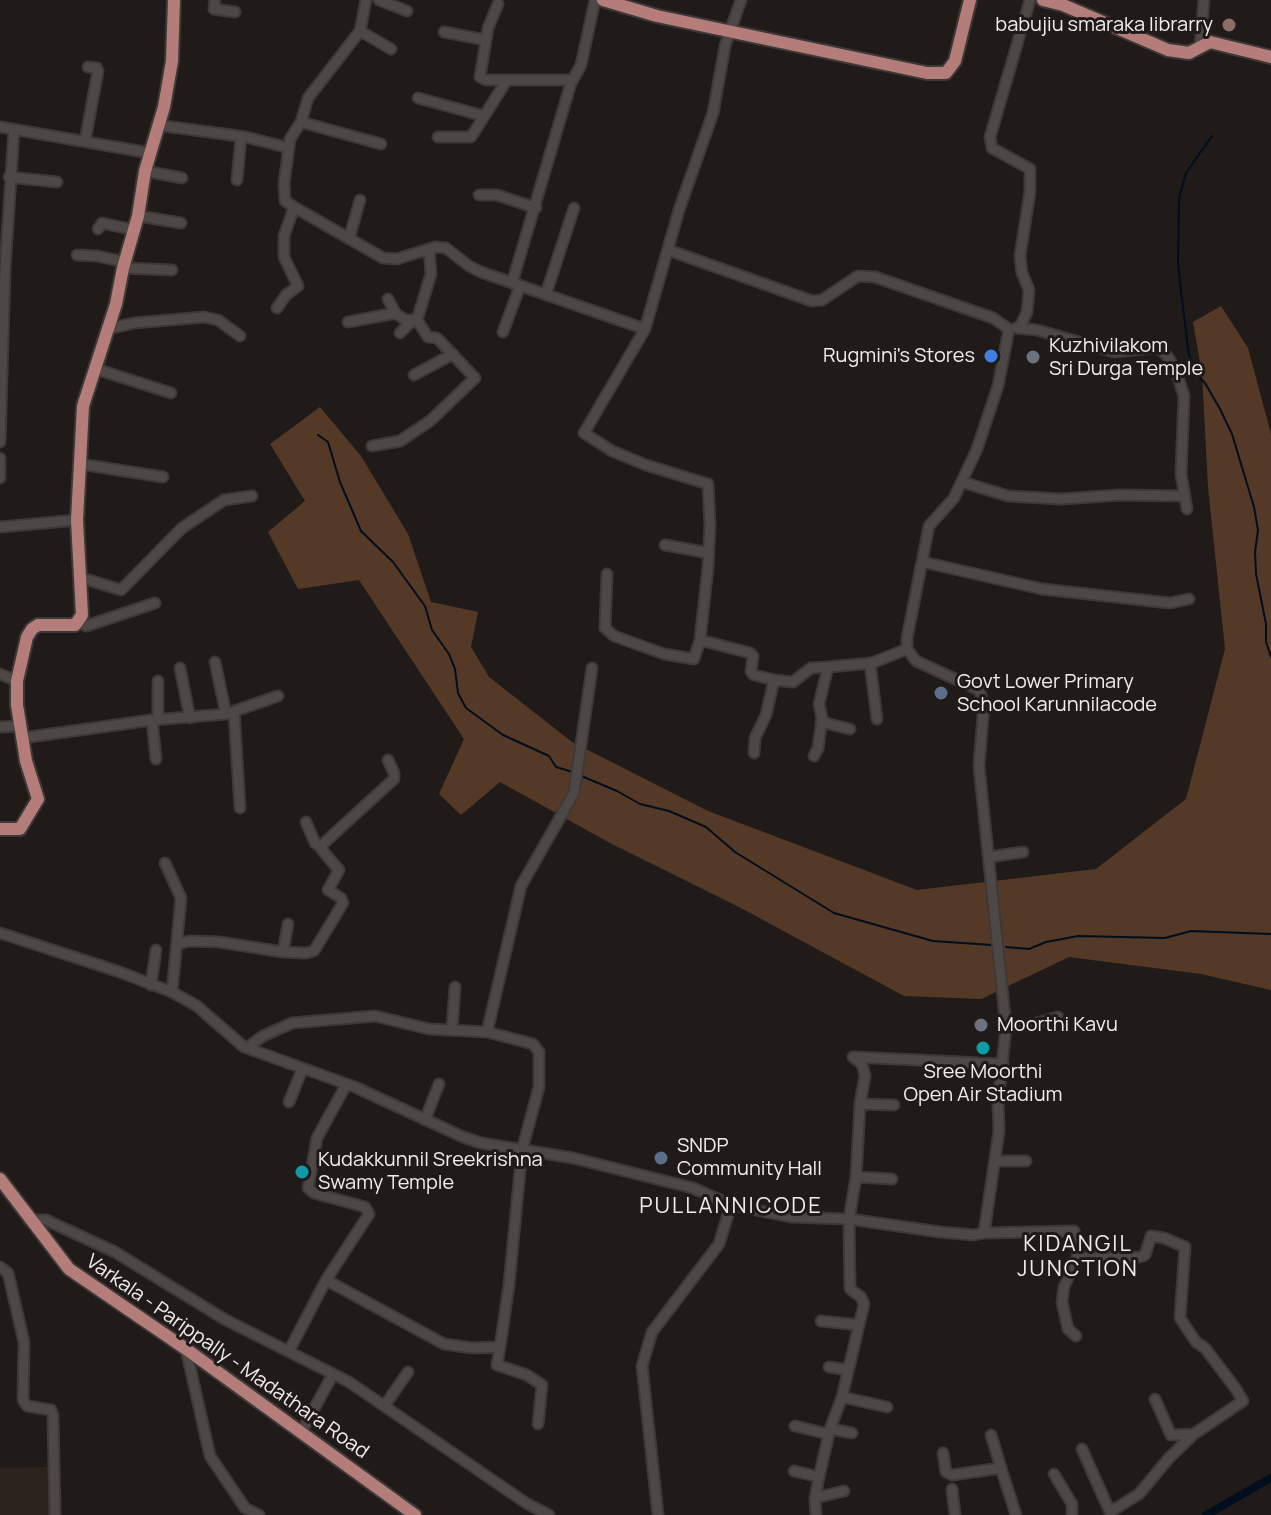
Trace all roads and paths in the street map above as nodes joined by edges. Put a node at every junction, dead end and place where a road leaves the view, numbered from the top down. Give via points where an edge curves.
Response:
1 (174, 0) edge
2 (215, 0) edge
3 (366, 0) edge
4 (379, 0) edge
5 (595, 0) edge
6 (603, 0) edge
7 (741, 0) edge
8 (970, 0) edge
9 (1030, 0) edge
10 (1043, 0) edge
11 (1204, 0) edge
12 (498, 4) dead end
13 (407, 11) dead end
14 (235, 12) dead end
15 (360, 31) junction
16 (730, 31) junction
17 (444, 32) dead end
18 (486, 40) junction
19 (1200, 47) junction
20 (391, 49) dead end
21 (1271, 57) edge
22 (88, 67) dead end
23 (507, 80) junction
24 (573, 80) junction
25 (418, 98) dead end
26 (484, 116) junction
27 (301, 122) junction
28 (157, 125) junction
29 (0, 127) edge
30 (14, 130) junction
31 (241, 137) junction
32 (438, 137) dead end
33 (85, 141) junction
34 (381, 144) dead end
35 (289, 148) junction
36 (150, 153) junction
37 (145, 171) junction
38 (9, 177) junction
39 (182, 178) dead end
40 (237, 180) dead end
41 (57, 182) dead end
42 (479, 195) dead end
43 (360, 200) dead end
44 (294, 207) junction
45 (536, 208) junction
46 (574, 208) dead end
47 (138, 216) junction
48 (181, 223) dead end
49 (98, 229) dead end
50 (134, 230) junction
51 (349, 239) junction
52 (429, 249) junction
53 (668, 250) junction
54 (77, 255) dead end
55 (124, 265) junction
56 (2, 269) edge
57 (172, 270) dead end
58 (516, 284) junction
59 (546, 294) junction
60 (388, 299) dead end
61 (277, 308) dead end
62 (396, 313) junction
63 (414, 321) junction
64 (348, 322) dead end
65 (1020, 327) junction
66 (107, 329) junction
67 (645, 329) junction
68 (1009, 329) junction
69 (503, 332) dead end
70 (400, 333) dead end
71 (240, 336) dead end
72 (453, 354) junction
73 (1, 361) edge
74 (96, 369) junction
75 (414, 375) dead end
76 (171, 393) dead end
77 (0, 442) edge
78 (372, 446) dead end
79 (0, 458) edge
80 (80, 464) junction
81 (163, 477) dead end
82 (0, 478) edge
83 (962, 482) junction
84 (252, 496) dead end
85 (1184, 496) junction
86 (1187, 509) dead end
87 (77, 520) junction
88 (0, 527) edge
89 (665, 545) dead end
90 (709, 553) junction
91 (923, 562) junction
92 (607, 574) dead end
93 (79, 577) junction
94 (1189, 599) dead end
95 (155, 603) dead end
96 (80, 622) junction
97 (700, 640) junction
98 (907, 649) junction
99 (215, 662) dead end
100 (870, 663) junction
101 (828, 667) junction
102 (180, 668) dead end
103 (592, 668) dead end
104 (0, 674) edge
105 (774, 680) junction
106 (17, 681) junction
107 (158, 681) dead end
108 (278, 696) dead end
109 (230, 713) junction
110 (190, 718) junction
111 (877, 719) dead end
112 (155, 720) junction
113 (821, 722) junction
114 (0, 727) edge
115 (850, 729) dead end
116 (21, 732) junction
117 (754, 753) dead end
118 (814, 756) dead end
119 (156, 759) dead end
120 (388, 760) dead end
121 (240, 808) dead end
122 (306, 822) dead end
123 (0, 829) edge
124 (322, 848) junction
125 (1023, 852) dead end
126 (989, 857) junction
127 (165, 863) dead end
128 (288, 924) dead end
129 (0, 933) edge
130 (178, 944) junction
131 (156, 950) dead end
132 (283, 952) junction
133 (151, 985) junction
134 (455, 987) dead end
135 (172, 992) junction
136 (1058, 1017) dead end
137 (1006, 1027) junction
138 (452, 1030) junction
139 (487, 1032) junction
140 (247, 1048) junction
141 (1003, 1064) junction
142 (302, 1070) junction
143 (439, 1084) dead end
144 (346, 1085) junction
145 (289, 1102) dead end
146 (860, 1104) junction
147 (894, 1105) dead end
148 (425, 1120) junction
149 (522, 1150) junction
150 (996, 1161) junction
151 (1026, 1161) dead end
152 (856, 1177) junction
153 (0, 1179) edge
154 (892, 1179) dead end
155 (731, 1205) junction
156 (849, 1219) junction
157 (29, 1220) junction
158 (984, 1233) junction
159 (1078, 1255) junction
160 (0, 1267) edge
161 (326, 1280) junction
162 (821, 1321) dead end
163 (859, 1325) junction
164 (1076, 1336) dead end
165 (500, 1347) junction
166 (186, 1349) junction
167 (289, 1351) junction
168 (829, 1367) dead end
169 (848, 1370) junction
170 (408, 1372) dead end
171 (333, 1374) junction
172 (842, 1397) junction
173 (1155, 1399) dead end
174 (385, 1405) junction
175 (887, 1407) dead end
176 (538, 1424) dead end
177 (795, 1426) dead end
178 (829, 1431) junction
179 (301, 1433) junction
180 (852, 1433) dead end
181 (1194, 1434) junction
182 (991, 1435) dead end
183 (1082, 1449) dead end
184 (943, 1453) dead end
185 (1001, 1468) junction
186 (794, 1471) dead end
187 (1054, 1474) dead end
188 (819, 1477) junction
189 (952, 1489) dead end
190 (844, 1491) dead end
191 (815, 1498) junction
192 (1105, 1513) edge
193 (256, 1514) edge
194 (55, 1515) edge
195 (415, 1515) edge
196 (549, 1515) edge
197 (658, 1515) edge
198 (816, 1515) edge
199 (955, 1515) edge
200 (1016, 1515) edge
201 (1072, 1515) edge

1 - 28 main road via 172,61
2 - 14 street via 214,9
3 - 15 street
4 - 13 street
5 - 24 street
6 - 16 main road
7 - 16 street
8 - 16 main road via 955,61 946,73 866,62
9 - 65 street via 990,137 992,148 1030,169 1020,256 1029,290
10 - 19 main road via 1168,50 1189,53
11 - 19 street
12 - 18 street
15 - 20 street
15 - 27 street via 308,98
16 - 53 street via 713,113
17 - 18 street
18 - 23 street via 480,77
19 - 21 main road via 1210,42
22 - 33 street via 98,71
23 - 24 street
23 - 26 street
24 - 45 street
25 - 26 street
26 - 32 street via 471,137
27 - 34 street
27 - 35 street
28 - 31 street
28 - 36 main road
29 - 30 street
30 - 33 street
30 - 38 street
31 - 35 street
31 - 40 street
33 - 36 street
35 - 44 street via 285,201
36 - 37 main road
37 - 39 street
37 - 47 main road
38 - 41 street
38 - 56 street
42 - 45 street via 497,195
43 - 51 street
44 - 51 street
44 - 61 street via 284,236 284,257 298,286
45 - 58 street
46 - 59 street
47 - 48 street
47 - 50 main road
49 - 50 street via 102,223
50 - 55 main road
51 - 52 street via 383,258
52 - 58 street via 446,248 469,266
52 - 63 street via 431,274
53 - 67 street
53 - 68 street via 812,301 858,276 875,277 993,318
54 - 55 street
55 - 57 street
55 - 66 main road
56 - 73 street
58 - 59 street
58 - 69 street
59 - 67 street
60 - 62 street
62 - 63 street
62 - 64 street
63 - 70 street
63 - 72 street
65 - 68 street
65 - 85 street via 1114,352 1153,348 1168,357 1184,396
66 - 71 street via 204,317
66 - 74 main road
67 - 90 street via 584,433 646,465 708,484
68 - 83 street via 998,386
72 - 75 street
72 - 78 street via 474,374 473,380 400,441
73 - 77 street
74 - 76 street
74 - 80 main road via 83,406
79 - 82 street
80 - 81 street
80 - 87 main road
83 - 85 street via 1008,496
83 - 91 street via 929,526
84 - 93 street via 224,500 182,528 121,590
85 - 86 street
87 - 88 street
87 - 93 main road
89 - 90 street
90 - 97 street
91 - 94 street via 1042,589 1170,603
91 - 98 street
92 - 97 street via 605,628 614,636 694,659
93 - 96 main road
95 - 96 street via 86,626
96 - 106 main road via 32,629
97 - 105 street via 750,653 751,672
98 - 100 street
98 - 126 street via 916,661 979,690 984,703 979,766
99 - 109 street
100 - 101 street
100 - 111 street
101 - 105 street via 811,668 793,682
101 - 113 street via 819,704
102 - 110 street
103 - 139 street via 574,793 521,886
104 - 106 street
105 - 117 street
106 - 116 main road
107 - 112 street
108 - 109 street
109 - 110 street
109 - 121 street
110 - 112 street
112 - 116 street
112 - 119 street
113 - 115 street
113 - 118 street
114 - 116 street
116 - 123 main road via 38,799 20,829
120 - 124 street via 394,779
122 - 124 street
124 - 132 street via 339,870 328,890 341,898 342,906 314,951
125 - 126 street
126 - 137 street
127 - 130 street via 181,898
128 - 132 street
129 - 133 street
130 - 132 street via 219,942
130 - 135 street
131 - 133 street
133 - 135 street
134 - 138 street
135 - 140 street
136 - 137 street
137 - 141 street
138 - 139 street
138 - 140 street via 375,1016 347,1017 292,1023
139 - 149 street via 533,1044 539,1052 539,1087
140 - 142 street
141 - 146 street via 853,1057 864,1068
141 - 150 street
142 - 144 street
142 - 145 street
143 - 148 street
144 - 148 street
144 - 161 street via 317,1138 308,1188 365,1207 369,1214
146 - 147 street
146 - 152 street
148 - 149 street via 481,1143
149 - 155 street via 678,1184
149 - 165 street
150 - 151 street
150 - 158 street
152 - 154 street
152 - 156 street
153 - 157 main road, Varkala - Parippally - Madathara Road
155 - 156 street via 791,1217
155 - 197 street via 719,1244 652,1332 642,1366
156 - 158 street
156 - 163 street via 850,1289 864,1304
157 - 166 main road, Varkala - Parippally - Madathara Road via 69,1269
157 - 167 street via 46,1220 115,1252 224,1319
158 - 159 street via 1074,1231
159 - 164 street via 1062,1302 1068,1329
159 - 181 street via 1140,1257 1151,1236 1185,1247 1180,1318 1243,1401
160 - 194 street via 8,1273 24,1342 23,1400 27,1406 51,1410 53,1416
161 - 165 street via 444,1344
161 - 167 street
162 - 163 street
163 - 169 street
165 - 176 street via 497,1365 542,1385
166 - 179 main road, Varkala - Parippally - Madathara Road
166 - 193 street via 210,1456 245,1508
167 - 171 street
168 - 169 street
169 - 172 street
170 - 174 street
171 - 174 street
171 - 179 street
172 - 175 street
172 - 178 street
173 - 181 street via 1171,1435
174 - 196 street
177 - 178 street
178 - 180 street
178 - 188 street
179 - 195 main road, Varkala - Parippally - Madathara Road
181 - 192 street via 1139,1494
182 - 185 street
183 - 192 street
184 - 185 street via 946,1472 952,1475
185 - 200 street
186 - 188 street
187 - 201 street via 1072,1504
188 - 191 street
189 - 199 street
190 - 191 street
191 - 198 street

